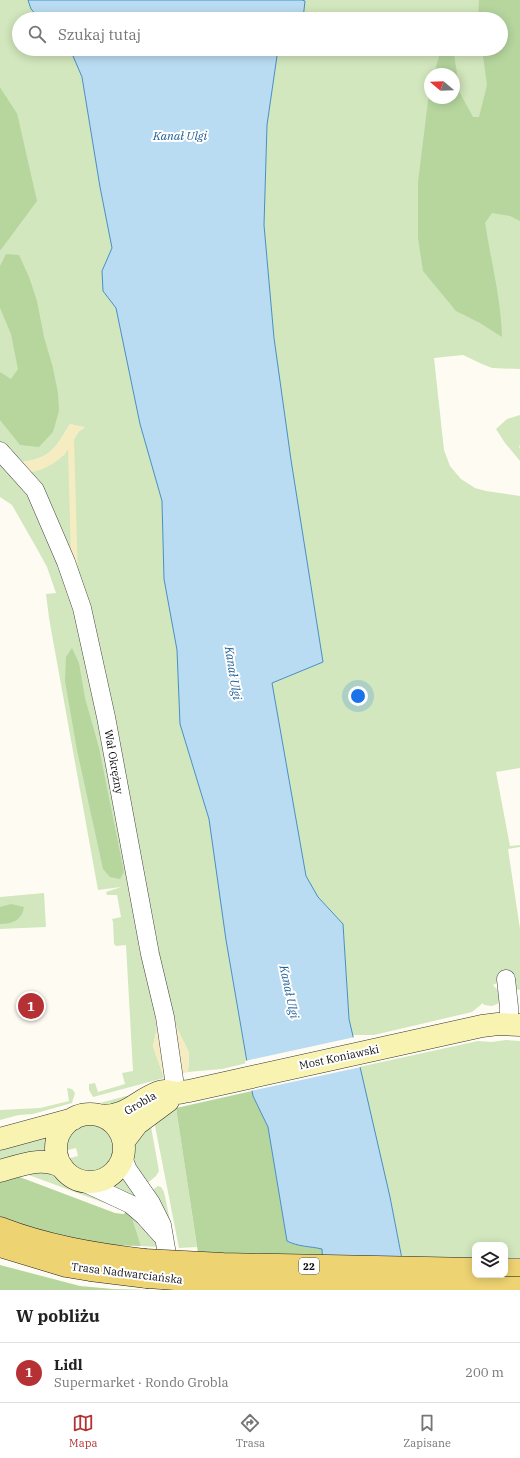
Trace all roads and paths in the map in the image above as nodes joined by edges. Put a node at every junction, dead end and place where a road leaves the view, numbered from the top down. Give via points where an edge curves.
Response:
1 (0, 451) edge
2 (506, 979) dead end
3 (506, 1024) edge
4 (182, 1092) junction
5 (103, 1116) junction
6 (73, 1119) junction
7 (0, 1139) edge
8 (124, 1149) junction
9 (62, 1167) junction
10 (0, 1171) edge
11 (84, 1182) junction
12 (0, 1228) edge
13 (164, 1238) junction
14 (0, 1246) edge
15 (0, 1256) edge
16 (48, 1261) junction
17 (146, 1269) junction
18 (472, 1269) edge
19 (508, 1270) edge
20 (520, 1270) edge
21 (520, 1288) edge
22 (173, 1290) edge

1 - 4 street, Wał Okrężny via 35,490 66,562 82,608 106,717 150,954
2 - 3 street via 509,1007
3 - 4 main road, Most Koniawski
4 - 5 main road, Grobla via 166,1090 120,1114
4 - 8 main road, Grobla via 137,1124
5 - 6 main road via 86,1114
5 - 8 main road via 116,1126
6 - 7 main road
6 - 9 main road via 65,1125 56,1143 58,1160
8 - 11 main road via 119,1167 112,1175 98,1181
8 - 13 street via 128,1170 157,1212
9 - 10 main road via 46,1161 29,1162
9 - 11 main road via 75,1179
11 - 13 street via 130,1204
12 - 17 main road, Trasa Nadwarciańska / 22
13 - 22 street
14 - 16 main road, Trasa Nadwarciańska / 22
15 - 16 main road
16 - 17 main road, Trasa Nadwarciańska / 22 via 90,1270
17 - 18 main road, Trasa Nadwarciańska / 22, bridge via 216,1263
17 - 21 main road, Trasa Nadwarciańska / 22, bridge via 189,1280
19 - 20 main road

